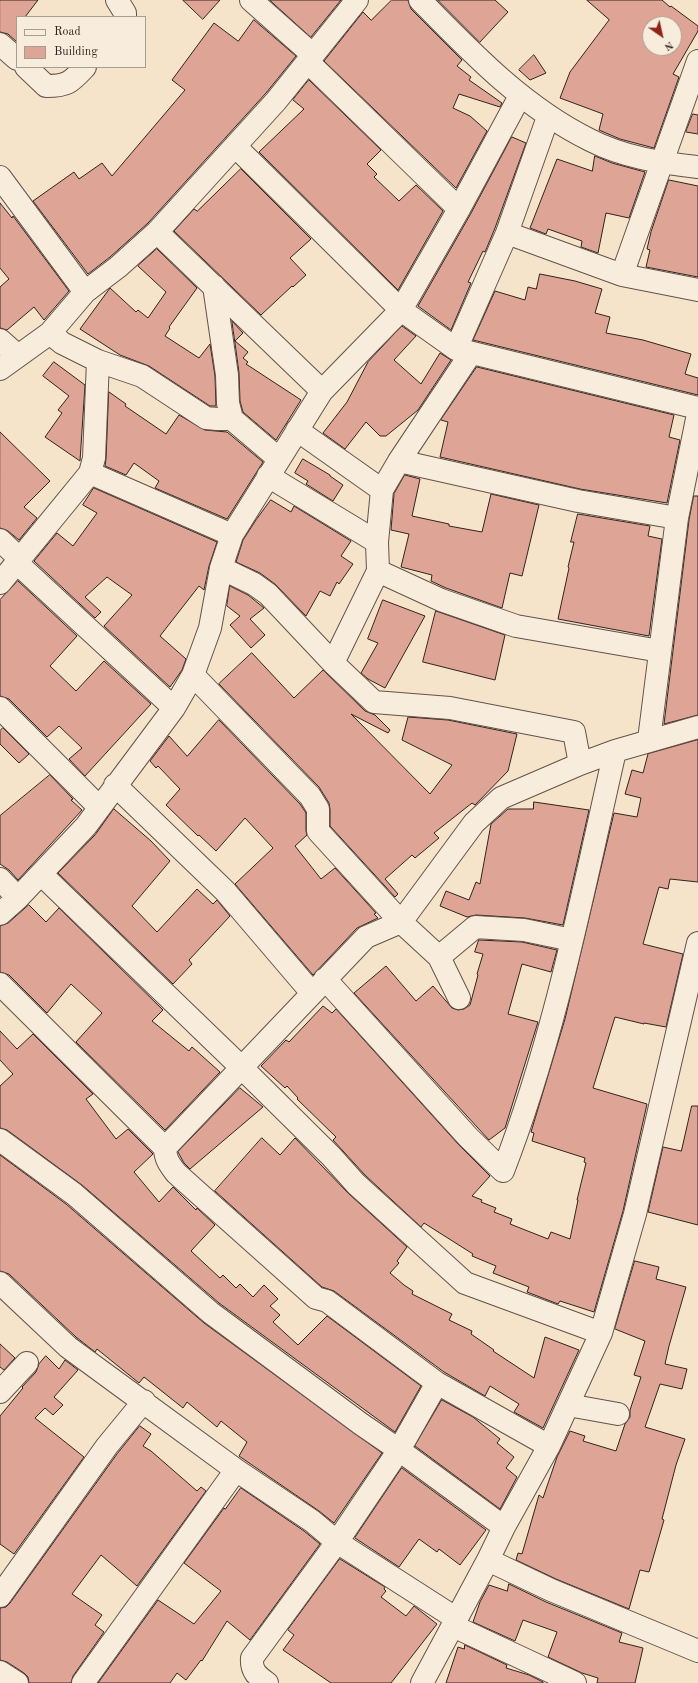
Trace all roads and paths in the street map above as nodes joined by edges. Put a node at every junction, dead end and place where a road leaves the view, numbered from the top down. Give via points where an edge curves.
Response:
1 (117, 0) edge
2 (251, 0) edge
3 (357, 0) edge
4 (420, 0) edge
5 (125, 16) edge
6 (0, 44) edge
7 (16, 58) edge
8 (310, 59) junction
9 (698, 60) edge
10 (27, 68) edge
11 (84, 68) edge
12 (520, 96) junction
13 (548, 117) junction
14 (235, 146) junction
15 (662, 163) junction
16 (698, 167) edge
17 (0, 177) edge
18 (459, 209) junction
19 (157, 232) junction
20 (507, 233) junction
21 (622, 274) junction
22 (214, 286) junction
23 (698, 290) edge
24 (85, 292) junction
25 (401, 310) junction
26 (50, 333) junction
27 (0, 340) edge
28 (464, 351) junction
29 (18, 356) junction
30 (98, 361) junction
31 (0, 369) edge
32 (322, 391) junction
33 (698, 408) edge
34 (698, 414) edge
35 (232, 419) junction
36 (297, 430) junction
37 (400, 461) junction
38 (274, 467) junction
39 (90, 473) junction
40 (382, 490) junction
41 (677, 518) junction
42 (232, 535) junction
43 (0, 540) edge
44 (377, 542) junction
45 (18, 561) junction
46 (221, 568) junction
47 (378, 571) junction
48 (0, 583) edge
49 (660, 651) junction
50 (332, 663) junction
51 (193, 675) junction
52 (0, 708) edge
53 (174, 708) junction
54 (698, 727) edge
55 (649, 740) junction
56 (615, 751) junction
57 (580, 764) junction
58 (116, 785) junction
59 (99, 807) junction
60 (41, 874) junction
61 (0, 879) edge
62 (18, 898) junction
63 (0, 914) edge
64 (401, 922) junction
65 (572, 940) junction
66 (698, 943) edge
67 (439, 957) junction
68 (0, 984) edge
69 (318, 986) junction
70 (459, 998) dead end
71 (241, 1067) junction
72 (0, 1140) edge
73 (165, 1148) junction
74 (0, 1283) edge
75 (601, 1333) junction
76 (27, 1362) dead end
77 (437, 1383) junction
78 (0, 1392) edge
79 (144, 1401) junction
80 (568, 1405) junction
81 (618, 1414) dead end
82 (548, 1446) junction
83 (399, 1450) junction
84 (236, 1470) junction
85 (504, 1527) junction
86 (337, 1542) junction
87 (488, 1560) junction
88 (0, 1596) edge
89 (455, 1622) junction
90 (698, 1651) edge
91 (0, 1672) edge
92 (17, 1683) edge
93 (83, 1683) edge
94 (267, 1683) edge
95 (422, 1683) edge
96 (574, 1683) edge

1 - 5 street via 126,13
2 - 8 street
3 - 8 street
4 - 12 street
6 - 7 street
8 - 14 street
8 - 18 street
9 - 15 street
10 - 11 street via 46,86 71,83
12 - 13 street
12 - 18 street
13 - 15 street via 590,141 622,153
13 - 20 street
14 - 19 street
14 - 25 street
15 - 16 street
15 - 21 street
17 - 24 street
18 - 25 street
19 - 22 street
19 - 24 street
20 - 21 street
20 - 28 street
21 - 23 street
22 - 32 street
22 - 35 street
24 - 26 street
25 - 28 street
25 - 32 street
26 - 29 street
26 - 30 street via 62,343
27 - 29 street
28 - 33 street
28 - 37 street
29 - 31 street
30 - 35 street via 142,376 206,418
30 - 39 street via 94,458
32 - 36 street
34 - 41 street
35 - 38 street
36 - 38 street
36 - 40 street
37 - 40 street
37 - 41 street via 578,501
38 - 42 street
38 - 44 street
39 - 42 street
39 - 45 street
40 - 44 street
41 - 49 street
42 - 46 street
43 - 45 street
44 - 47 street
45 - 48 street
45 - 53 street
46 - 50 street via 268,594
46 - 51 street via 210,628
47 - 49 street via 441,600 516,626
47 - 50 street
49 - 55 street
50 - 57 street via 374,702 450,708 574,732
51 - 53 street
51 - 64 street via 310,796 318,809 318,831
52 - 59 street
53 - 58 street
54 - 55 street
55 - 56 street
56 - 57 street
56 - 65 street
57 - 64 street via 501,798 474,823
58 - 59 street
58 - 69 street
59 - 60 street via 86,826
60 - 62 street
60 - 71 street
61 - 62 street
62 - 63 street
64 - 67 street
64 - 69 street via 366,937
65 - 67 street via 524,930 475,927
65 - 69 street via 520,1128 503,1171
66 - 75 street via 635,1214
67 - 70 street
68 - 73 street
69 - 71 street
71 - 73 street
71 - 75 street via 356,1184 465,1283
72 - 83 street via 74,1194 211,1313
73 - 77 street via 165,1156 176,1173 316,1298 327,1301
74 - 79 street via 68,1347
75 - 80 street
76 - 78 street
77 - 82 street
77 - 83 street
79 - 84 street
79 - 88 street via 107,1446
80 - 81 street
80 - 82 street
82 - 85 street
83 - 85 street
83 - 86 street
84 - 86 street via 312,1521
84 - 93 street
85 - 87 street
86 - 89 street
86 - 94 street via 252,1658 251,1667
87 - 89 street
87 - 90 street via 551,1590
89 - 95 street
89 - 96 street
91 - 92 street

